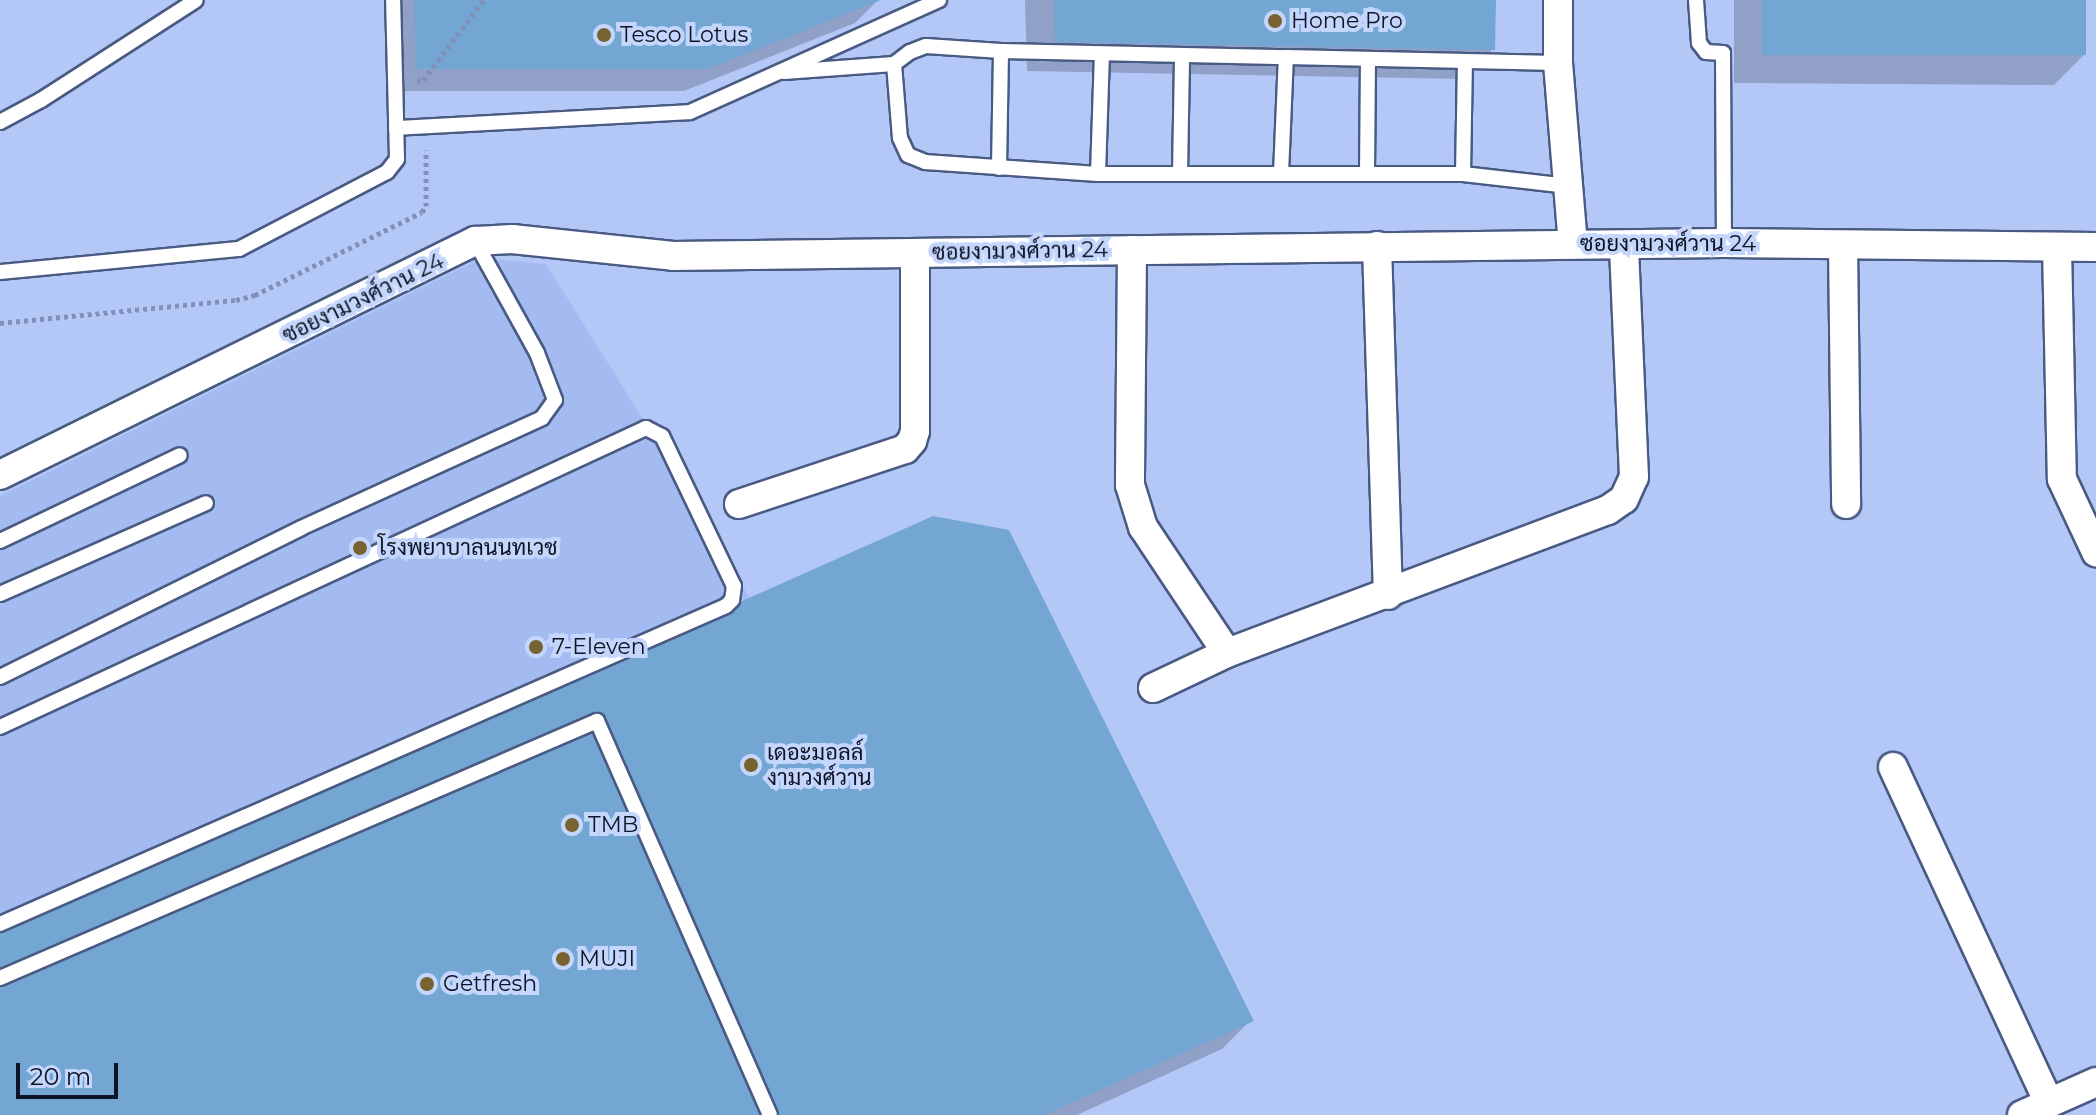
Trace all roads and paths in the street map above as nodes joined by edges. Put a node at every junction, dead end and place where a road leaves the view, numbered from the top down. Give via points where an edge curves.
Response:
1 (196, 0) edge
2 (393, 0) edge
3 (484, 0) edge
4 (939, 0) edge
5 (1558, 0) edge
6 (1696, 0) edge
7 (1001, 51) junction
8 (1102, 54) junction
9 (1182, 55) junction
10 (1286, 57) junction
11 (1368, 59) junction
12 (1465, 61) junction
13 (1558, 63) junction
14 (894, 64) junction
15 (784, 72) junction
16 (408, 82) dead end
17 (0, 122) edge
18 (396, 128) junction
19 (999, 168) junction
20 (1098, 174) junction
21 (1180, 174) junction
22 (1281, 174) junction
23 (1367, 174) junction
24 (1463, 174) junction
25 (1568, 186) junction
26 (475, 241) junction
27 (1724, 243) junction
28 (1573, 244) junction
29 (1624, 245) junction
30 (1377, 246) junction
31 (1843, 246) junction
32 (2057, 247) junction
33 (2096, 247) edge
34 (1132, 250) junction
35 (915, 253) junction
36 (0, 272) edge
37 (180, 455) dead end
38 (0, 475) edge
39 (206, 503) dead end
40 (739, 504) dead end
41 (1846, 504) dead end
42 (0, 541) edge
43 (2096, 552) edge
44 (0, 594) edge
45 (1388, 595) junction
46 (1227, 653) junction
47 (0, 677) edge
48 (1153, 688) dead end
49 (0, 727) edge
50 (1893, 767) dead end
51 (0, 924) edge
52 (0, 978) edge
53 (2096, 1082) edge
54 (2049, 1103) junction
55 (770, 1115) edge
56 (2022, 1115) edge

1 - 17 lane
2 - 18 lane
3 - 16 path via 423,80
4 - 15 lane
5 - 13 street
6 - 27 lane via 1699,43 1706,52 1723,53
7 - 8 lane
7 - 14 lane via 926,46
7 - 19 lane
8 - 9 lane
8 - 20 lane
9 - 10 lane
9 - 21 lane
10 - 11 lane
10 - 22 lane
11 - 12 lane
11 - 23 lane
12 - 13 lane
12 - 24 lane
13 - 25 street
14 - 15 lane
14 - 19 lane via 900,138 908,155 925,162
15 - 18 lane via 690,112
18 - 36 lane via 397,159 387,172 239,249
19 - 20 lane
20 - 21 lane
21 - 22 lane
22 - 23 lane
23 - 24 lane
24 - 25 lane
25 - 28 street
26 - 35 street, ซอยงามวงศ์วาน 24 via 512,239 673,256
26 - 38 street, ซอยงามวงศ์วาน 24
26 - 47 lane via 537,353 555,400 542,418 301,528
27 - 29 street, ซอยงามวงศ์วาน 24
27 - 31 street, ซอยงามวงศ์วาน 24
28 - 29 street, ซอยงามวงศ์วาน 24
28 - 30 street, ซอยงามวงศ์วาน 24
29 - 45 street via 1634,477 1624,499 1608,510
30 - 34 street, ซอยงามวงศ์วาน 24
30 - 45 street
31 - 32 street, ซอยงามวงศ์วาน 24
31 - 41 street
32 - 33 street, ซอยงามวงศ์วาน 24
32 - 43 street via 2062,479
34 - 35 street, ซอยงามวงศ์วาน 24
34 - 46 street via 1130,485 1143,527
35 - 40 street via 912,441 905,449
37 - 42 lane
39 - 44 lane
45 - 46 street
46 - 48 street
49 - 51 lane via 646,428 662,436 734,586 726,606
50 - 54 street
52 - 55 lane via 597,721
53 - 54 street
54 - 56 street

